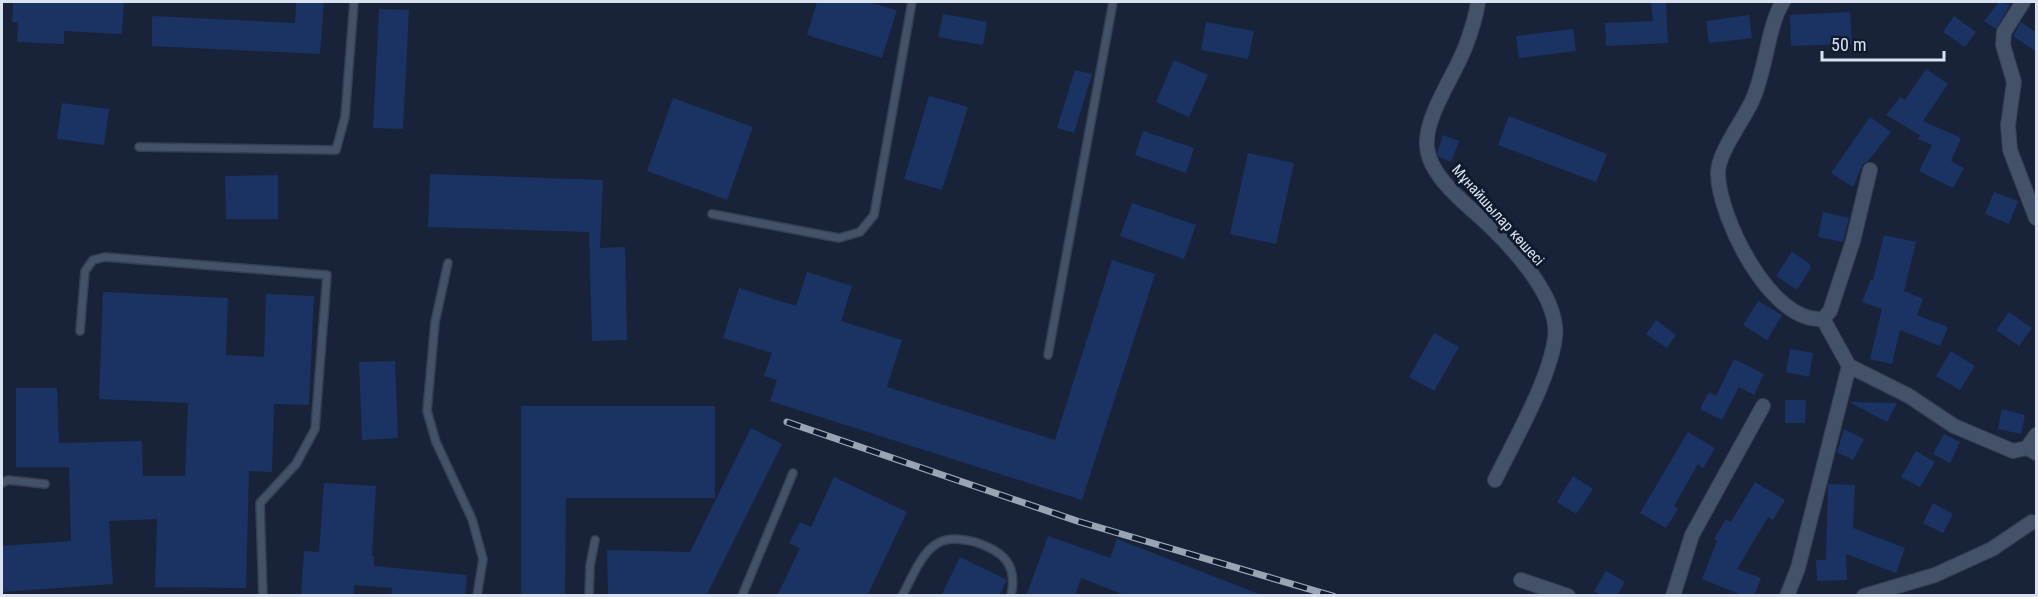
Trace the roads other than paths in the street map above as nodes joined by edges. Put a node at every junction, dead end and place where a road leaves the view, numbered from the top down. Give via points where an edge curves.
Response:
1 (354, 2) edge
2 (912, 2) edge
3 (1113, 2) edge
4 (1478, 2) edge
5 (1783, 2) edge
6 (2023, 2) edge
7 (138, 147) dead end
8 (1870, 170) dead end
9 (712, 214) dead end
10 (2037, 218) edge
11 (448, 263) dead end
12 (1823, 319) junction
13 (80, 331) dead end
14 (1048, 355) dead end
15 (1850, 366) junction
16 (1763, 406) dead end
17 (2037, 435) edge
18 (2032, 451) edge
19 (793, 473) dead end
20 (1495, 480) dead end
21 (2, 483) edge
22 (45, 484) dead end
23 (2032, 522) dead end
24 (595, 540) dead end
25 (1521, 580) dead end
26 (263, 596) edge
27 (477, 596) edge
28 (589, 596) edge
29 (742, 596) edge
30 (902, 596) edge
31 (1011, 596) edge
32 (1568, 596) edge
33 (1673, 596) edge
34 (1787, 596) edge
35 (1864, 596) edge

1 - 7 lane via 345,117 336,150
2 - 9 lane via 874,215 860,232 839,238
3 - 14 lane
4 - 20 street, Мұнайшылар көшесі via 1466,45 1436,111 1427,146 1444,181 1526,266 1553,317 1555,338 1537,393
5 - 12 street via 1776,12 1764,73 1735,136 1722,154 1718,172 1727,213 1747,260 1790,308 1808,318
6 - 10 street via 2004,32 2003,45 2013,82 2008,125 2010,150
8 - 12 street via 1853,241 1830,311
11 - 27 lane via 435,322 427,411 436,442 472,519 483,559
12 - 15 street
13 - 26 lane via 85,271 93,260 105,257 327,275 315,429 296,464 260,503
15 - 18 street via 1909,396 1954,426 2013,451
15 - 34 street via 1798,568
16 - 33 street via 1692,535
17 - 18 street
19 - 29 lane
21 - 22 lane via 8,480
23 - 35 street via 1992,549 1935,575
24 - 28 lane
25 - 32 street
30 - 31 lane via 927,552 947,539 995,548 1013,573

